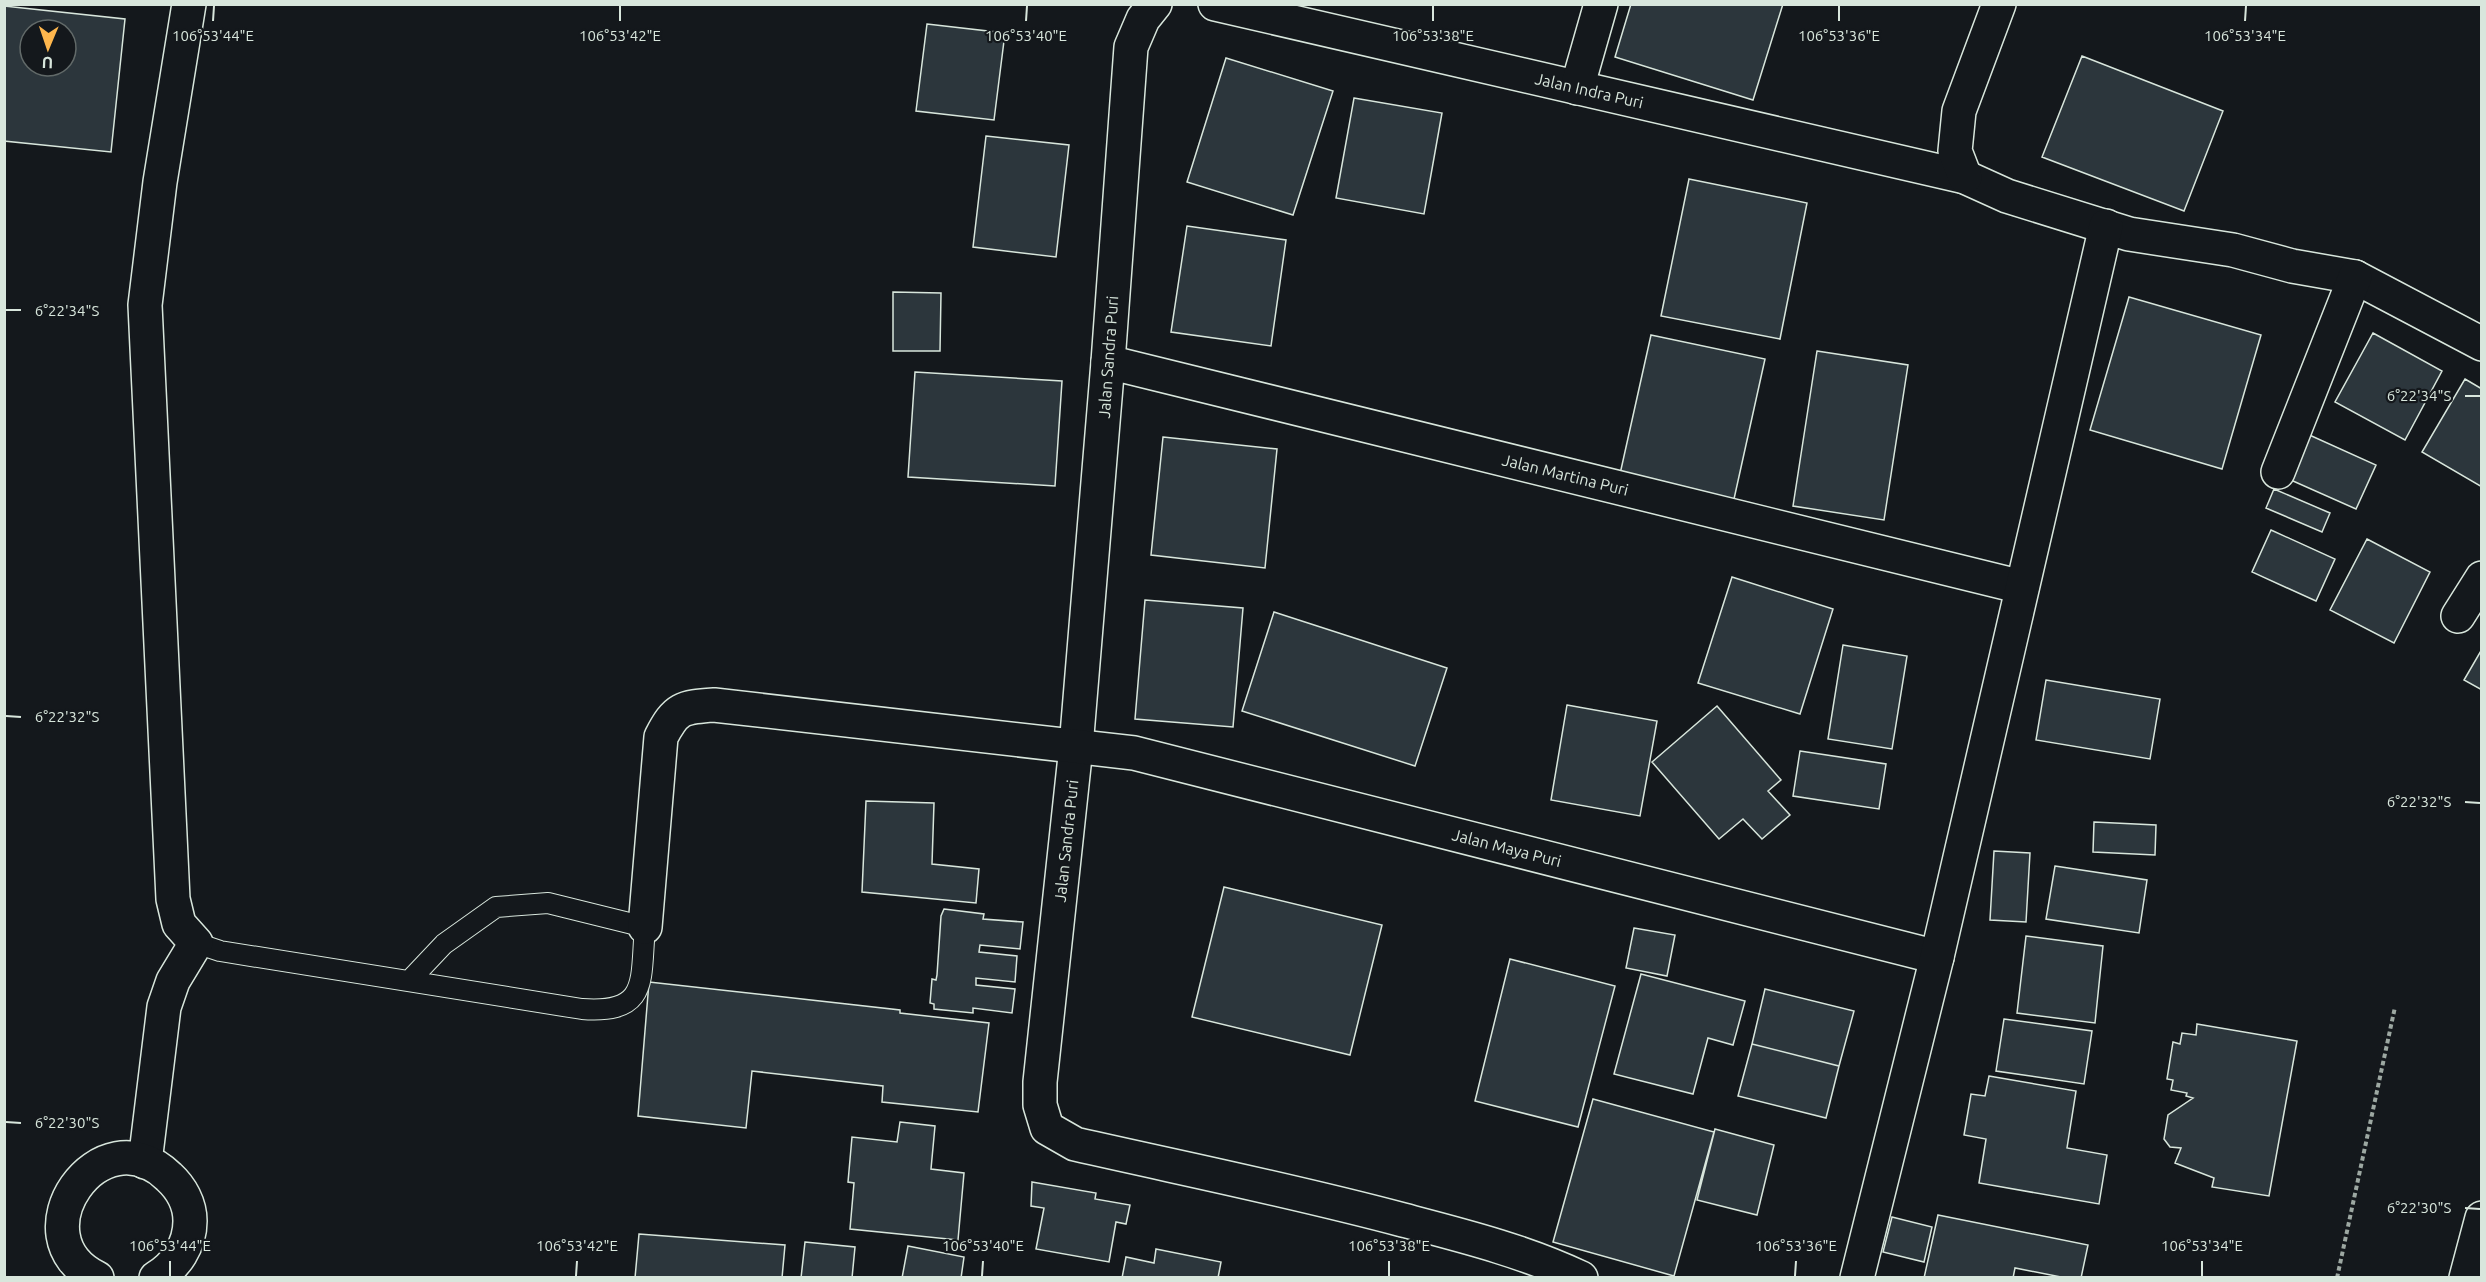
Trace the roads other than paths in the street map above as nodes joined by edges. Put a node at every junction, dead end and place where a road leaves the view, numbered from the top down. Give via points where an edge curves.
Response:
1 (189, 4) edge
2 (1155, 4) edge
3 (1215, 4) edge
4 (1601, 4) edge
5 (1999, 4) edge
6 (1577, 88) junction
7 (1965, 177) junction
8 (2106, 226) junction
9 (2355, 277) junction
10 (2481, 344) edge
11 (1108, 362) junction
12 (2278, 472) dead end
13 (2481, 578) edge
14 (2022, 587) junction
15 (2458, 616) dead end
16 (1076, 747) junction
17 (645, 927) junction
18 (196, 943) junction
19 (1937, 957) junction
20 (409, 981) junction
21 (145, 1162) junction
22 (2481, 1218) edge
23 (97, 1278) edge
24 (156, 1278) edge
25 (1581, 1278) edge
26 (1857, 1278) edge
27 (2466, 1278) edge

1 - 18 street via 145,305 173,899 179,924
2 - 11 street, Jalan Sandra Puri via 1143,19 1131,47
3 - 6 street, Jalan Indra Puri
4 - 6 street
5 - 7 street via 1959,111 1955,152
6 - 7 street, Jalan Indra Puri
7 - 8 street, Jalan Indra Puri via 2007,196
8 - 9 street, Jalan Indra Puri via 2129,234 2233,250
8 - 14 street
9 - 10 street, Jalan Indra Puri
9 - 12 street
11 - 14 street, Jalan Martina Puri
11 - 16 street, Jalan Sandra Puri
13 - 15 street
14 - 19 street
16 - 17 street, Jalan Maya Puri via 714,705 686,707 672,717 661,737
16 - 19 street, Jalan Maya Puri via 1134,753
16 - 25 street, Jalan Sandra Puri via 1040,1082 1040,1105 1047,1128 1075,1144 1452,1233 1542,1259
17 - 20 lane via 548,903 496,907 444,944
17 - 20 lane via 640,983 632,999 619,1008 582,1009
18 - 20 lane via 220,951
18 - 21 street via 173,981 164,1006
19 - 26 street
21 - 23 street via 105,1162 87,1172 65,1204 66,1244 75,1261
21 - 24 street via 163,1170 177,1184 187,1201 190,1221 179,1258
22 - 27 street

